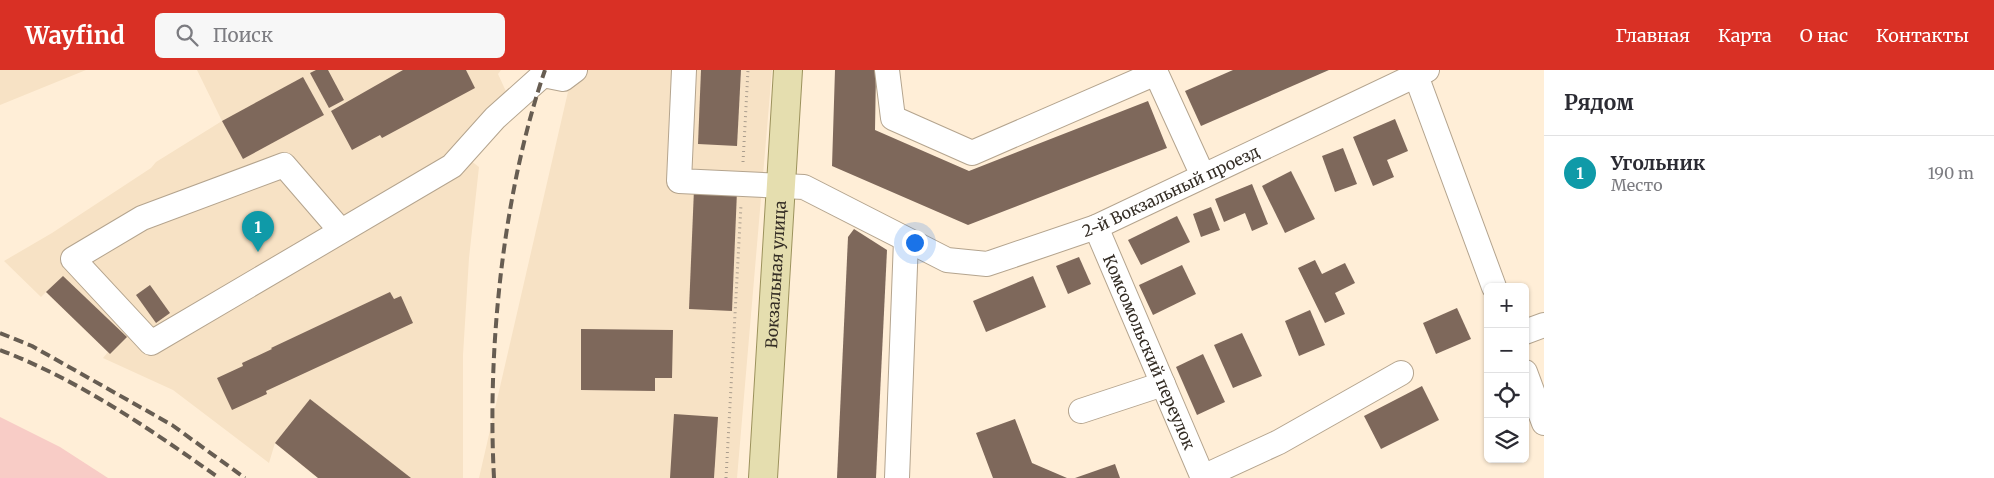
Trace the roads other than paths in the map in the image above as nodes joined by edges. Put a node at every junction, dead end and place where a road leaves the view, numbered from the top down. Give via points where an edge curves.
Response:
1 (575, 70) edge
2 (684, 70) edge
3 (788, 70) edge
4 (887, 70) edge
5 (1159, 72) edge
6 (1420, 72) edge
7 (1203, 176) junction
8 (781, 184) junction
9 (1096, 227) junction
10 (341, 231) junction
11 (906, 240) junction
12 (1493, 283) edge
13 (1544, 325) edge
14 (1529, 331) edge
15 (1401, 373) dead end
16 (1525, 373) edge
17 (1163, 384) junction
18 (1081, 411) dead end
19 (1544, 423) edge
20 (763, 478) edge
21 (897, 478) edge
22 (1203, 478) edge

1 - 10 street via 563,79 543,75 495,118 452,166
2 - 8 street, 2-й Вокзальный проезд via 678,181
3 - 8 main road, Вокзальная улица
4 - 5 street via 894,118 972,153
5 - 7 street
6 - 7 street, 2-й Вокзальный проезд
6 - 12 street
7 - 9 street, 2-й Вокзальный проезд
8 - 11 street, 2-й Вокзальный проезд via 804,187
8 - 20 main road, Вокзальная улица
9 - 11 street, 2-й Вокзальный проезд via 987,264 947,260
9 - 17 street, Комсомольский переулок
10 - 10 street via 284,165 142,218 73,259 151,343
11 - 21 street
13 - 14 street
15 - 22 street via 1279,442
16 - 19 street
17 - 18 street
17 - 22 street, Комсомольский переулок

